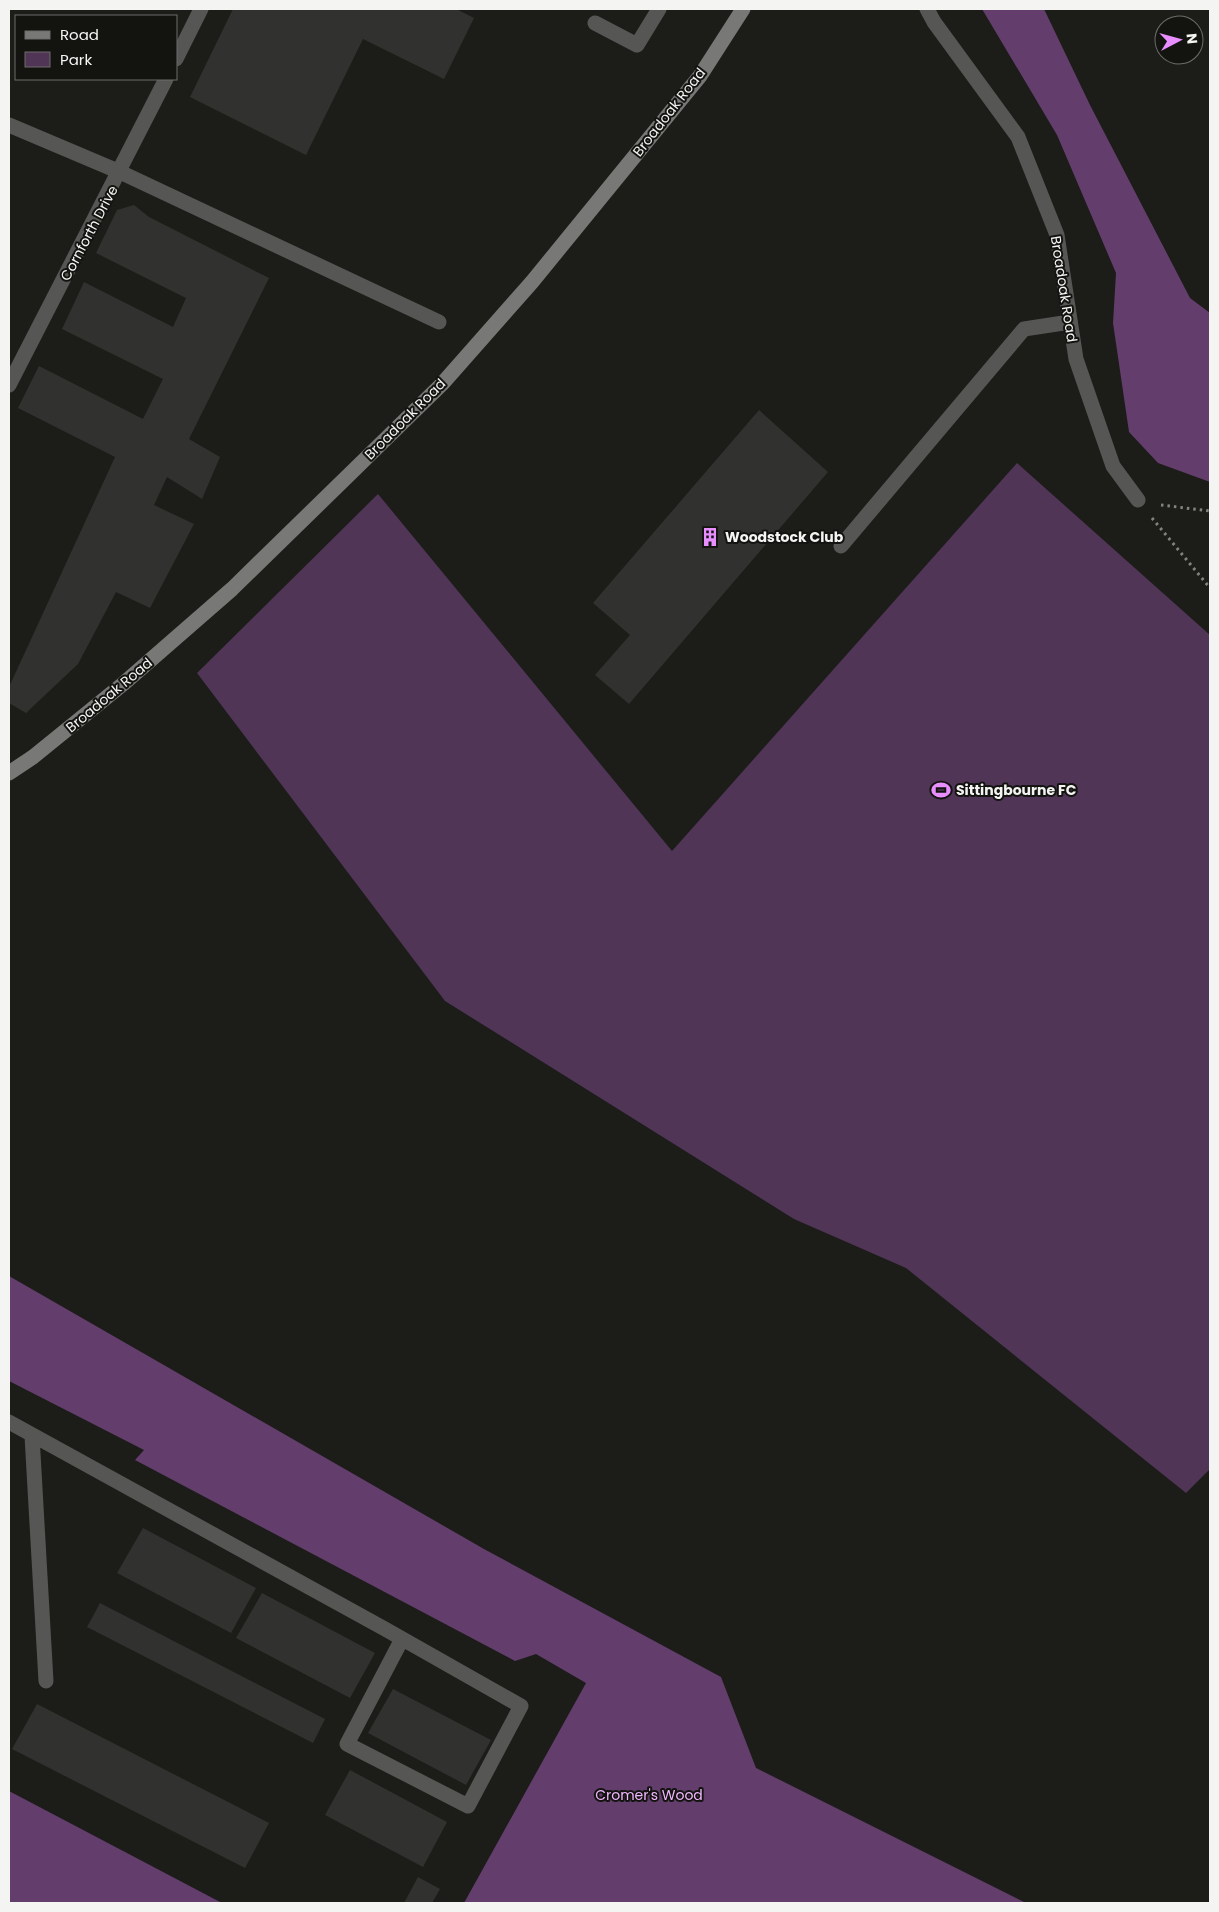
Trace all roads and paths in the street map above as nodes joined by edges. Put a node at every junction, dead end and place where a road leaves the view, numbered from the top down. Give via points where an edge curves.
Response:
1 (201, 9) edge
2 (659, 9) edge
3 (743, 9) edge
4 (927, 9) edge
5 (595, 23) dead end
6 (178, 55) edge
7 (166, 80) edge
8 (9, 125) edge
9 (120, 172) junction
10 (439, 322) dead end
11 (1070, 322) junction
12 (9, 385) edge
13 (1138, 500) junction
14 (1210, 511) edge
15 (841, 546) dead end
16 (1210, 588) edge
17 (9, 773) edge
18 (9, 1422) edge
19 (32, 1436) junction
20 (402, 1639) junction
21 (46, 1681) dead end

1 - 6 street
2 - 5 street via 637,44
3 - 17 street, Broadoak Road via 694,83 532,282 442,384 232,589 123,684
4 - 11 street, Broadoak Road via 1018,136 1057,235
7 - 9 street, Cornforth Drive
8 - 9 street
9 - 10 street
9 - 12 street, Cornforth Drive
11 - 13 street, Broadoak Road via 1076,360 1114,466
11 - 15 street via 1024,329
13 - 14 path
13 - 16 path
18 - 19 street
19 - 20 street
19 - 21 street
20 - 20 street via 521,1706 468,1806 348,1744

